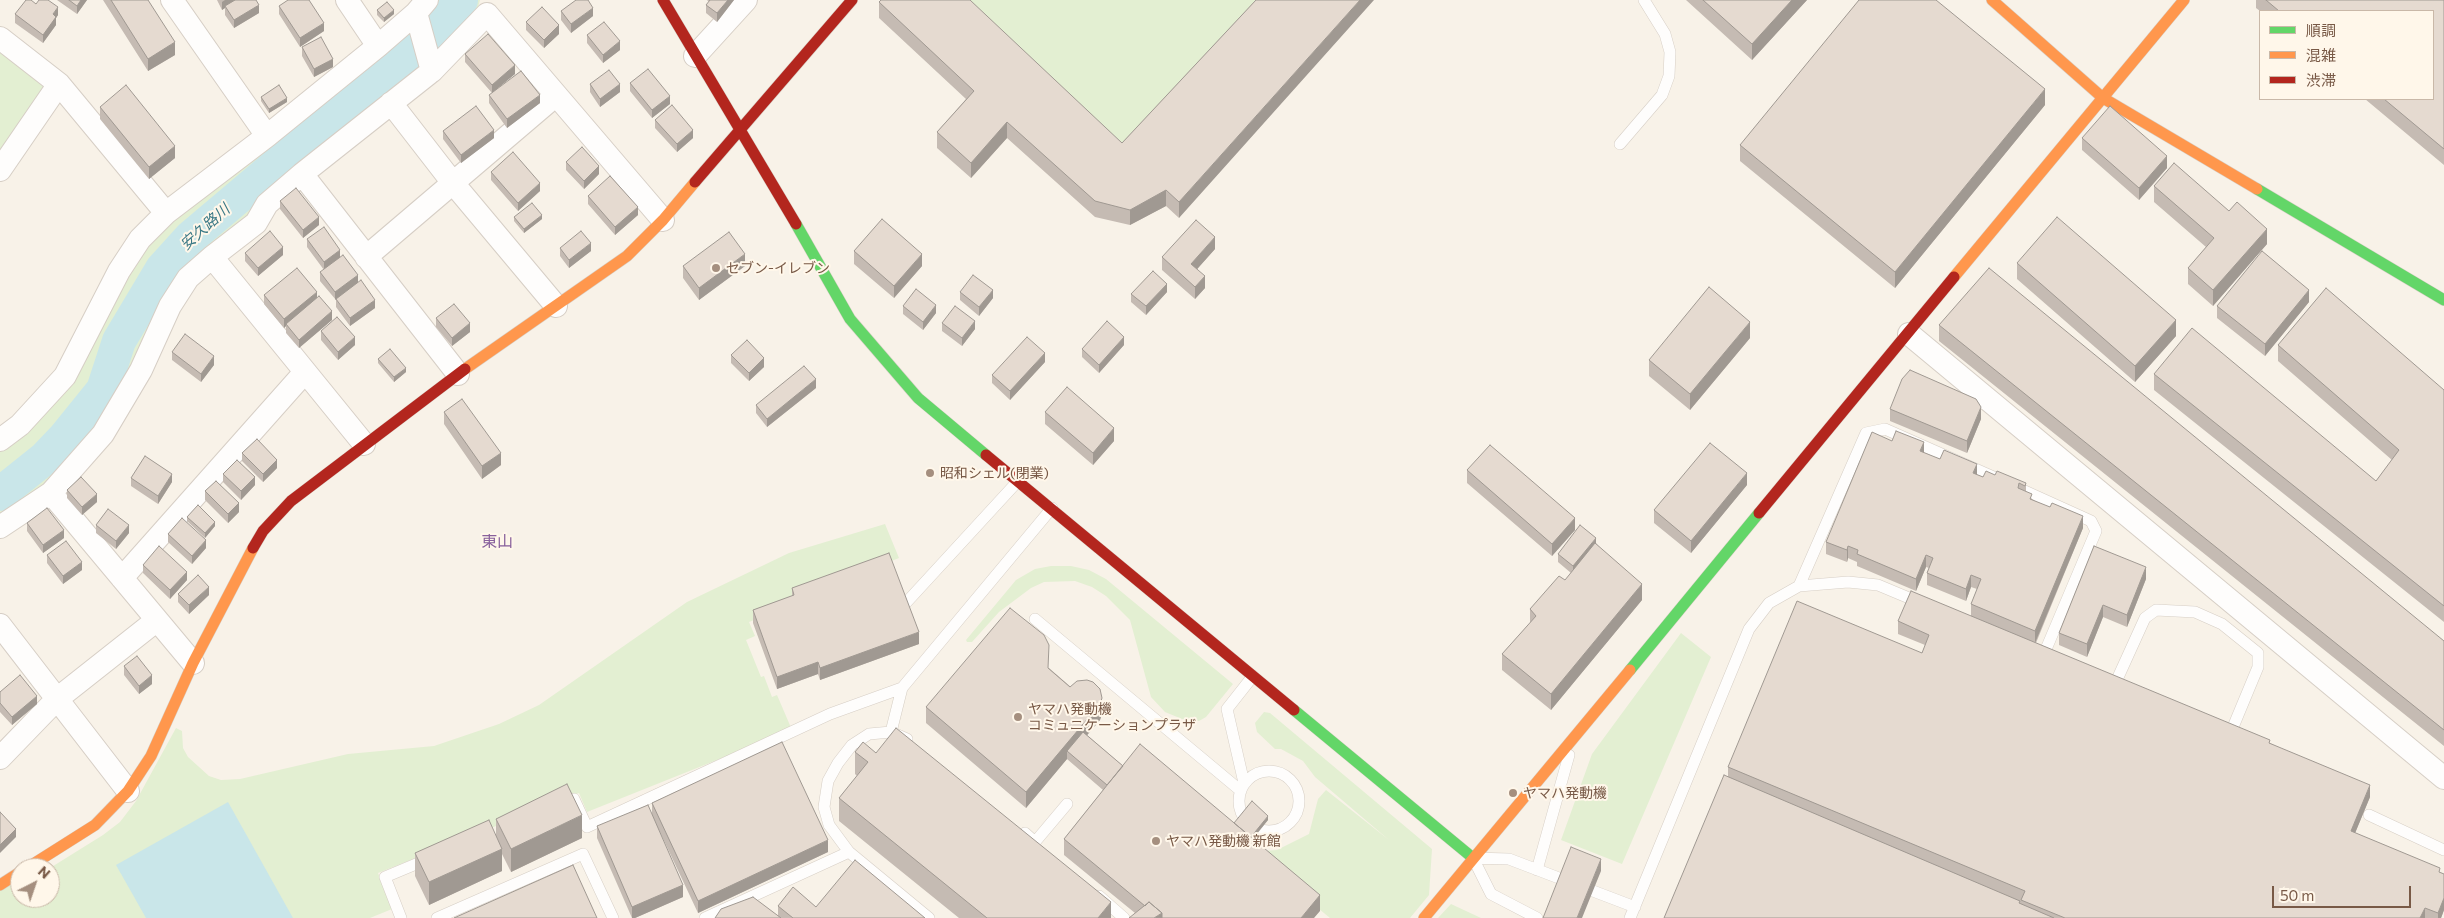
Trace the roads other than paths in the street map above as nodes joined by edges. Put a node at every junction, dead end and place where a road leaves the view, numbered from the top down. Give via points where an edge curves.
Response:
1 (172, 0) edge
2 (347, 0) edge
3 (663, 0) edge
4 (746, 0) edge
5 (852, 0) edge
6 (1644, 0) edge
7 (1992, 0) edge
8 (2184, 0) edge
9 (420, 12) edge
10 (0, 38) edge
11 (378, 46) junction
12 (695, 56) junction
13 (430, 66) junction
14 (59, 84) junction
15 (556, 96) junction
16 (2103, 98) junction
17 (391, 103) junction
18 (740, 127) junction
19 (267, 136) junction
20 (1620, 144) dead end
21 (0, 170) edge
22 (302, 174) junction
23 (453, 183) junction
24 (166, 213) junction
25 (662, 220) junction
26 (212, 257) junction
27 (366, 257) junction
28 (2444, 300) edge
29 (556, 306) junction
30 (1909, 334) junction
31 (305, 372) junction
32 (458, 374) junction
33 (0, 440) edge
34 (364, 444) junction
35 (1018, 480) junction
36 (50, 493) junction
37 (1052, 508) junction
38 (0, 527) edge
39 (122, 578) junction
40 (1799, 586) junction
41 (904, 606) edge
42 (1933, 608) edge
43 (1035, 619) dead end
44 (157, 620) junction
45 (0, 626) edge
46 (2043, 654) edge
47 (193, 663) junction
48 (1253, 675) junction
49 (2115, 684) edge
50 (902, 688) junction
51 (57, 699) junction
52 (892, 732) junction
53 (2231, 732) edge
54 (1574, 737) junction
55 (920, 748) edge
56 (0, 758) edge
57 (2444, 778) edge
58 (1243, 787) junction
59 (128, 791) junction
60 (1067, 804) dead end
61 (547, 810) edge
62 (2369, 816) dead end
63 (1012, 823) edge
64 (2444, 850) edge
65 (848, 852) junction
66 (439, 855) edge
67 (43, 858) edge
68 (1473, 858) junction
69 (1537, 870) junction
70 (1087, 886) edge
71 (1632, 913) edge
72 (401, 918) edge
73 (437, 918) edge
74 (613, 918) edge
75 (705, 918) edge
76 (929, 918) edge
77 (1124, 918) edge
78 (1424, 918) edge
79 (1537, 918) edge

1 - 19 street
2 - 11 street
3 - 12 street
4 - 12 street
5 - 18 street
6 - 20 lane via 1665,34 1670,52 1668,76 1662,95
7 - 16 street
8 - 16 street
9 - 11 street
9 - 13 street
10 - 14 street
11 - 19 street
12 - 18 street
13 - 15 street via 487,14
13 - 17 street
14 - 21 street
14 - 24 street
15 - 23 street
15 - 25 street
16 - 28 street
16 - 30 street
17 - 22 street
17 - 23 street
18 - 25 street
18 - 35 street via 850,319 918,398
19 - 24 street
22 - 26 street via 267,204 256,223
22 - 27 street
23 - 27 street
23 - 29 street
24 - 33 street via 140,239 118,272 65,376 20,425
25 - 29 street via 627,256
26 - 31 street
26 - 36 street via 188,278 170,306 141,370 103,434
27 - 32 street
29 - 32 street
30 - 54 street
30 - 57 street
31 - 34 street
31 - 39 street
32 - 34 street
34 - 47 street via 291,501 263,531
35 - 37 street
35 - 41 lane
36 - 38 street
36 - 39 street
37 - 48 street
37 - 50 lane
39 - 44 street
40 - 42 lane via 1848,582 1878,585
40 - 46 lane via 1866,433 1884,429 2092,521 2096,531
40 - 71 lane via 1769,603 1750,629
43 - 58 lane
44 - 47 street
44 - 51 street
45 - 51 street
47 - 59 street via 151,756
48 - 58 lane via 1227,709
48 - 68 street
49 - 53 lane via 2145,618 2156,610 2196,612 2222,624 2258,653 2258,667
50 - 52 lane
50 - 61 lane via 830,714 587,827 574,799
51 - 56 street
51 - 59 street
52 - 55 lane
52 - 65 lane via 869,734 852,745 828,781 824,807 829,825
54 - 68 street
54 - 69 lane
58 - 58 lane via 1256,773 1271,770 1286,776 1296,788 1299,803 1294,818 1282,828 1266,831 1252,826 1242,814 1239,798
59 - 67 street via 95,825
60 - 63 lane via 1039,845
62 - 64 lane
65 - 75 lane
65 - 76 lane
66 - 72 lane via 384,877
68 - 69 lane via 1508,859
68 - 78 street
68 - 79 lane via 1491,894
69 - 71 lane
70 - 77 lane
73 - 74 lane via 583,854

